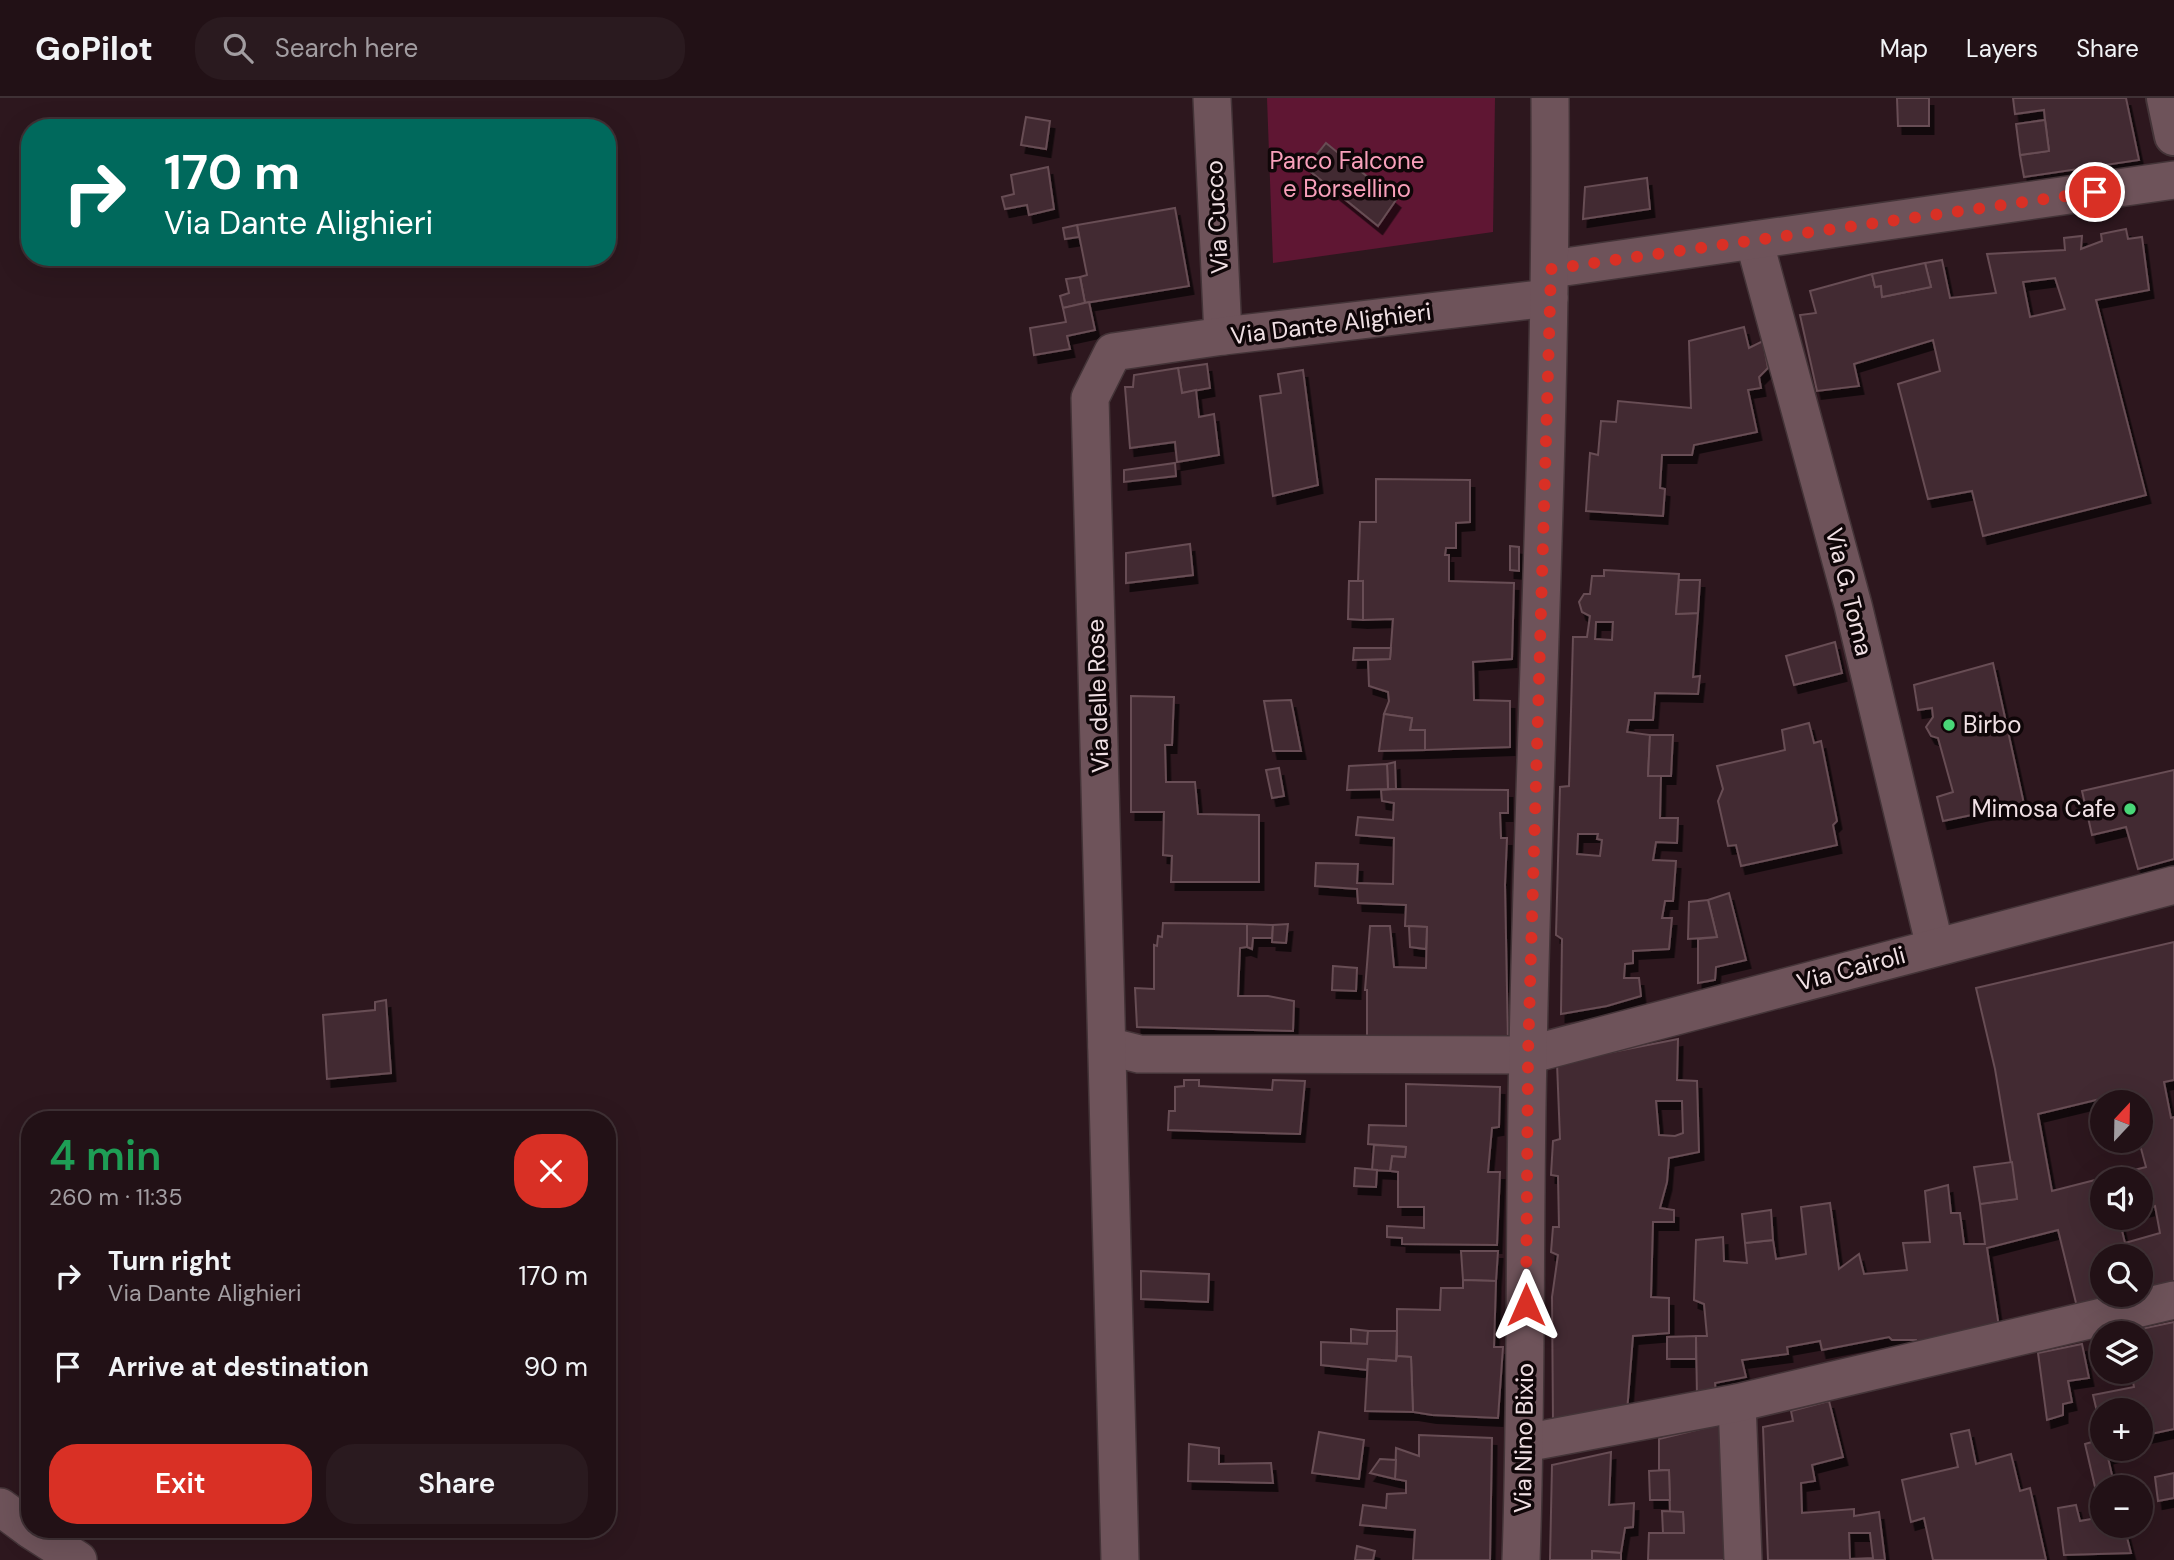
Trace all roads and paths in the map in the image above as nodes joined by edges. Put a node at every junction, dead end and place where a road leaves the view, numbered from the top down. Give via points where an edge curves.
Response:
1 (1212, 98) edge
2 (1550, 98) edge
3 (2166, 98) edge
4 (2174, 136) edge
5 (2174, 180) edge
6 (1754, 240) junction
7 (1550, 283) junction
8 (1223, 336) junction
9 (1113, 352) joint
10 (2174, 885) edge
11 (1934, 947) junction
12 (1107, 1046) junction
13 (1528, 1055) junction
14 (2174, 1300) edge
15 (1737, 1403) junction
16 (1525, 1443) junction
17 (0, 1507) edge
18 (21, 1522) edge
19 (44, 1538) edge
20 (78, 1560) edge
21 (1120, 1560) edge
22 (1521, 1560) edge
23 (1743, 1560) edge

1 - 8 street, Via Cucco
2 - 7 street, Via Nino Bixio
3 - 4 street
5 - 6 street, Via Dante Alighieri
6 - 7 street, Via Dante Alighieri
6 - 11 street, Via G. Toma via 1853,604
7 - 8 street, Via Dante Alighieri
7 - 13 street, Via Nino Bixio
8 - 9 street, Via Dante Alighieri
9 - 12 street, Via delle Rose via 1090,398
10 - 11 street, Via Cairoli
11 - 13 street, Via Cairoli
12 - 13 street, Via Cairoli via 1139,1054
12 - 21 street, Via delle Rose
13 - 16 street, Via Nino Bixio
14 - 15 street
15 - 16 street
15 - 23 street
16 - 22 street, Via Nino Bixio
17 - 18 street
19 - 20 street

